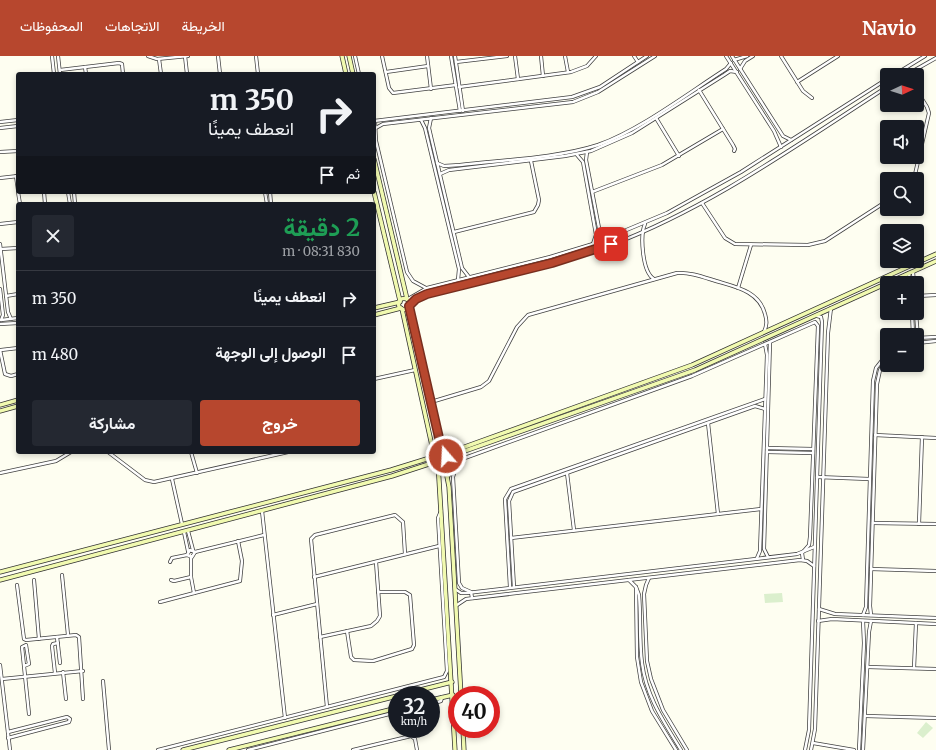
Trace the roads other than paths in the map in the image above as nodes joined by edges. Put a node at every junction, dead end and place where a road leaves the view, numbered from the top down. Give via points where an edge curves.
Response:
1 (52, 56) edge
2 (58, 56) edge
3 (148, 56) edge
4 (185, 56) edge
5 (188, 56) edge
6 (218, 56) edge
7 (256, 56) edge
8 (342, 56) edge
9 (349, 56) edge
10 (355, 56) edge
11 (382, 56) edge
12 (427, 56) edge
13 (451, 56) edge
14 (455, 56) edge
15 (507, 56) edge
16 (515, 56) edge
17 (541, 56) edge
18 (565, 56) edge
19 (596, 56) edge
20 (634, 56) edge
21 (638, 56) edge
22 (647, 56) edge
23 (655, 56) edge
24 (726, 56) edge
25 (732, 56) edge
26 (753, 56) edge
27 (781, 56) edge
28 (838, 56) edge
29 (926, 56) edge
30 (748, 57) edge
31 (936, 58) edge
32 (159, 59) junction
33 (641, 60) junction
34 (734, 60) junction
35 (456, 62) junction
36 (638, 62) junction
37 (731, 63) junction
38 (428, 66) junction
39 (85, 67) junction
40 (906, 68) edge
41 (919, 68) edge
42 (740, 69) junction
43 (60, 70) joint
44 (54, 72) edge
45 (86, 72) edge
46 (122, 72) edge
47 (161, 72) edge
48 (187, 72) edge
49 (220, 72) edge
50 (258, 72) edge
51 (346, 72) edge
52 (353, 72) edge
53 (359, 72) edge
54 (386, 72) junction
55 (568, 72) junction
56 (737, 72) junction
57 (723, 73) junction
58 (543, 76) junction
59 (518, 79) junction
60 (797, 82) junction
61 (604, 84) junction
62 (880, 84) edge
63 (456, 85) junction
64 (460, 87) junction
65 (605, 88) junction
66 (431, 89) junction
67 (699, 90) junction
68 (880, 92) edge
69 (812, 98) dead end
70 (924, 102) edge
71 (499, 106) junction
72 (461, 111) junction
73 (500, 111) junction
74 (431, 118) junction
75 (656, 118) junction
76 (647, 119) junction
77 (16, 120) edge
78 (420, 120) junction
79 (376, 121) edge
80 (0, 122) edge
81 (649, 122) junction
82 (16, 126) edge
83 (0, 128) edge
84 (376, 128) edge
85 (778, 128) junction
86 (723, 129) junction
87 (429, 130) junction
88 (774, 130) junction
89 (426, 131) junction
90 (376, 137) edge
91 (791, 140) junction
92 (781, 147) junction
93 (16, 150) edge
94 (734, 151) dead end
95 (0, 152) edge
96 (588, 152) junction
97 (577, 154) junction
98 (679, 156) junction
99 (531, 160) junction
100 (761, 160) junction
101 (437, 163) junction
102 (585, 165) junction
103 (765, 166) junction
104 (376, 167) edge
105 (449, 168) junction
106 (916, 172) edge
107 (440, 174) junction
108 (16, 176) edge
109 (0, 178) edge
110 (592, 192) junction
111 (374, 194) edge
112 (702, 203) junction
113 (880, 205) edge
114 (16, 222) edge
115 (645, 223) junction
116 (0, 224) edge
117 (596, 226) junction
118 (635, 227) junction
119 (454, 232) junction
120 (641, 233) junction
121 (609, 238) junction
122 (0, 244) edge
123 (593, 244) junction
124 (751, 245) junction
125 (16, 248) edge
126 (1, 249) edge
127 (936, 254) edge
128 (936, 261) edge
129 (461, 268) junction
130 (913, 271) junction
131 (909, 273) junction
132 (909, 276) edge
133 (913, 276) edge
134 (469, 277) junction
135 (654, 279) junction
136 (458, 280) junction
137 (427, 288) junction
138 (738, 288) junction
139 (0, 289) edge
140 (16, 294) edge
141 (936, 295) edge
142 (6, 296) junction
143 (924, 296) edge
144 (407, 299) junction
145 (400, 301) junction
146 (381, 306) junction
147 (376, 307) edge
148 (409, 307) junction
149 (401, 308) junction
150 (831, 308) junction
151 (382, 313) junction
152 (376, 314) edge
153 (816, 315) junction
154 (16, 318) edge
155 (11, 319) junction
156 (1, 320) edge
157 (912, 320) edge
158 (916, 320) edge
159 (767, 321) junction
160 (16, 323) edge
161 (0, 324) edge
162 (776, 327) junction
163 (913, 327) joint
164 (917, 327) joint
165 (764, 332) junction
166 (822, 333) junction
167 (828, 334) junction
168 (936, 337) edge
169 (924, 338) edge
170 (936, 341) edge
171 (770, 342) junction
172 (924, 342) edge
173 (742, 343) junction
174 (765, 344) junction
175 (733, 347) junction
176 (16, 348) edge
177 (744, 348) junction
178 (0, 350) edge
179 (735, 352) junction
180 (880, 364) edge
181 (415, 370) junction
182 (880, 371) edge
183 (16, 375) edge
184 (376, 379) edge
185 (872, 398) junction
186 (765, 399) junction
187 (876, 399) junction
188 (16, 401) edge
189 (431, 402) junction
190 (0, 405) edge
191 (752, 405) junction
192 (16, 407) edge
193 (765, 409) junction
194 (0, 411) edge
195 (708, 423) junction
196 (814, 432) junction
197 (818, 432) junction
198 (875, 435) junction
199 (439, 436) junction
200 (922, 437) junction
201 (936, 438) edge
202 (487, 442) junction
203 (641, 442) junction
204 (643, 446) junction
205 (464, 447) junction
206 (767, 448) junction
207 (813, 449) junction
208 (463, 452) junction
209 (767, 452) junction
210 (813, 453) junction
211 (68, 454) edge
212 (111, 454) edge
213 (192, 454) edge
214 (279, 454) edge
215 (433, 456) junction
216 (444, 456) junction
217 (436, 462) junction
218 (391, 470) junction
219 (0, 473) edge
220 (197, 473) junction
221 (567, 473) junction
222 (392, 476) junction
223 (874, 476) junction
224 (448, 477) junction
225 (817, 477) junction
226 (823, 477) junction
227 (869, 477) junction
228 (172, 479) junction
229 (440, 481) junction
230 (449, 487) junction
231 (761, 509) junction
232 (262, 511) junction
233 (442, 511) junction
234 (718, 514) junction
235 (868, 519) junction
236 (811, 520) junction
237 (815, 520) junction
238 (872, 521) junction
239 (182, 524) junction
240 (919, 524) junction
241 (936, 524) edge
242 (574, 530) junction
243 (188, 531) junction
244 (184, 532) junction
245 (760, 534) junction
246 (764, 534) junction
247 (264, 535) junction
248 (511, 538) junction
249 (238, 542) junction
250 (439, 546) junction
251 (814, 547) junction
252 (194, 551) junction
253 (187, 553) junction
254 (802, 553) junction
255 (405, 554) junction
256 (768, 557) junction
257 (191, 558) junction
258 (47, 559) junction
259 (757, 559) junction
260 (803, 560) junction
261 (41, 561) junction
262 (170, 562) dead end
263 (376, 562) junction
264 (814, 566) junction
265 (49, 567) junction
266 (42, 568) junction
267 (871, 569) junction
268 (936, 571) edge
269 (0, 572) edge
270 (62, 574) dead end
271 (191, 577) junction
272 (314, 577) junction
273 (595, 577) junction
274 (649, 578) junction
275 (0, 580) edge
276 (34, 580) dead end
277 (171, 580) dead end
278 (629, 580) junction
279 (17, 584) dead end
280 (596, 584) junction
281 (813, 586) junction
282 (819, 586) junction
283 (510, 587) junction
284 (514, 587) junction
285 (636, 587) junction
286 (455, 589) junction
287 (378, 592) junction
288 (471, 592) junction
289 (194, 593) junction
290 (644, 594) junction
291 (639, 595) junction
292 (472, 598) junction
293 (160, 602) dead end
294 (318, 604) junction
295 (457, 605) junction
296 (819, 609) junction
297 (273, 614) junction
298 (836, 614) junction
299 (863, 615) junction
300 (871, 615) junction
301 (898, 616) junction
302 (936, 618) edge
303 (835, 620) junction
304 (818, 621) junction
305 (863, 621) junction
306 (871, 621) junction
307 (897, 622) junction
308 (916, 623) junction
309 (936, 624) edge
310 (347, 631) junction
311 (68, 635) junction
312 (57, 637) junction
313 (320, 637) junction
314 (39, 639) junction
315 (868, 642) junction
316 (864, 643) junction
317 (58, 644) junction
318 (54, 662) junction
319 (0, 665) edge
320 (811, 665) junction
321 (817, 665) junction
322 (24, 666) junction
323 (868, 667) junction
324 (914, 668) junction
325 (936, 669) edge
326 (82, 671) junction
327 (63, 672) junction
328 (55, 673) junction
329 (26, 676) junction
330 (442, 678) junction
331 (2, 679) junction
332 (103, 681) dead end
333 (452, 682) junction
334 (443, 684) junction
335 (435, 686) edge
336 (452, 686) edge
337 (461, 686) edge
338 (448, 696) edge
339 (442, 697) joint
340 (388, 698) edge
341 (66, 699) dead end
342 (83, 699) dead end
343 (440, 701) edge
344 (327, 707) junction
345 (388, 710) edge
346 (29, 714) dead end
347 (388, 714) edge
348 (866, 716) junction
349 (285, 718) junction
350 (936, 718) edge
351 (861, 725) junction
352 (865, 725) junction
353 (33, 726) junction
354 (34, 731) junction
355 (8, 732) junction
356 (8, 738) junction
357 (455, 738) edge
358 (463, 738) edge
359 (813, 743) junction
360 (370, 746) junction
361 (163, 749) edge
362 (463, 749) edge
363 (10, 750) edge
364 (109, 750) edge
365 (158, 750) edge
366 (183, 750) edge
367 (229, 750) edge
368 (248, 750) edge
369 (353, 750) edge
370 (371, 750) edge
371 (417, 750) edge
372 (456, 750) edge
373 (676, 750) edge
374 (681, 750) edge
375 (688, 750) edge
376 (805, 750) edge
377 (811, 750) edge
378 (854, 750) edge
379 (859, 750) edge
380 (863, 750) edge

1 - 44 street
2 - 43 street
3 - 32 street
4 - 5 street
4 - 32 street
4 - 48 street
6 - 49 street
7 - 50 street
8 - 51 street
9 - 52 street
10 - 53 street
11 - 54 street
12 - 38 street
13 - 63 street
14 - 35 street
15 - 35 street
16 - 59 street
17 - 58 street
18 - 55 street
19 - 55 street via 583,68
20 - 36 street
21 - 33 street
22 - 33 street
23 - 65 street
24 - 37 street
25 - 34 street
26 - 30 street
27 - 60 street
28 - 60 street
29 - 40 street
30 - 34 street
30 - 42 street
31 - 41 street
32 - 47 street
33 - 36 street
34 - 42 street
35 - 64 street
36 - 61 street
37 - 56 street
37 - 57 street
38 - 54 street
38 - 66 street
39 - 43 street
39 - 45 street
39 - 46 street via 120,63
42 - 85 street
54 - 66 street via 393,93
55 - 58 street
56 - 57 street
56 - 88 street
57 - 67 street
57 - 76 street
58 - 59 street
59 - 64 street
60 - 69 street via 804,94
61 - 65 street
61 - 71 street via 572,97
62 - 91 street
63 - 66 street
63 - 72 street
64 - 72 street
65 - 73 street via 573,102
67 - 75 street
67 - 86 street
68 - 103 street
70 - 106 street via 929,113
71 - 72 street
71 - 73 street
72 - 79 street
73 - 74 street
74 - 78 street
74 - 87 street
75 - 81 street
75 - 98 street
76 - 81 street
76 - 105 street via 613,138 581,149
77 - 80 street
78 - 84 street via 383,124
78 - 89 street
81 - 96 street via 624,138
82 - 83 street
85 - 88 street
85 - 91 street via 783,136
86 - 94 street via 735,148
86 - 98 street
87 - 89 street
87 - 101 street
88 - 92 street
89 - 129 street
90 - 137 street via 408,272 413,281
91 - 92 street
92 - 100 street
93 - 95 street
96 - 97 street
96 - 102 street
97 - 99 street
97 - 102 street
98 - 110 street
99 - 105 street
99 - 119 street via 538,200 534,212
100 - 103 street
100 - 115 street via 694,200
101 - 105 street
101 - 107 street
102 - 110 street
102 - 117 street
103 - 112 street
104 - 144 street
105 - 107 street
107 - 119 street
108 - 109 street
110 - 117 street
111 - 145 street
112 - 120 street
112 - 124 street via 725,238 735,244
113 - 124 street via 820,244
114 - 116 street
115 - 118 street
115 - 120 street
117 - 121 street
117 - 123 street
118 - 120 street
118 - 121 street
119 - 129 street
120 - 135 street via 647,271
120 - 148 street via 566,259 427,294 416,299
121 - 123 street
122 - 126 street
123 - 134 street
124 - 138 street
125 - 126 street
126 - 142 street
127 - 162 street
128 - 130 street
129 - 134 street
129 - 136 street
130 - 131 street
130 - 133 street
131 - 132 street
131 - 150 street
134 - 136 street
135 - 138 street via 688,273
135 - 189 street via 528,315 517,327 489,381 481,387
136 - 137 street
137 - 144 street
138 - 159 street via 757,298 763,305
139 - 156 street via 3,315
140 - 142 street
141 - 143 street
142 - 155 street
144 - 145 street
144 - 148 street
145 - 146 street
145 - 149 street
146 - 147 street
146 - 151 street
148 - 149 street
148 - 189 street
149 - 151 street
149 - 181 street
150 - 153 street
150 - 167 street
151 - 152 street
153 - 166 street via 822,320
153 - 177 street
154 - 155 street
155 - 156 street
157 - 163 street
158 - 164 street
159 - 162 street
159 - 165 street
160 - 161 street
162 - 165 street
163 - 164 street
165 - 173 street
166 - 167 street
166 - 197 street
167 - 226 street
168 - 169 street
170 - 172 street
171 - 174 street
171 - 196 street via 813,322 817,324
171 - 206 street
173 - 175 street
173 - 177 street
174 - 186 street
174 - 288 street via 692,376 462,459 453,477 459,583 462,588
175 - 179 street
175 - 202 street via 692,365
176 - 178 street
177 - 179 street
178 - 183 street via 5,374
179 - 202 street via 678,376
180 - 185 street via 875,371
181 - 184 street
181 - 215 street
182 - 187 street
185 - 187 street
185 - 227 street
186 - 191 street
186 - 193 street
187 - 198 street
188 - 190 street
189 - 199 street
191 - 193 street
191 - 195 street
191 - 203 street
192 - 194 street
193 - 231 street
195 - 204 street
195 - 234 street
196 - 197 street
196 - 207 street
197 - 225 street
198 - 200 street
198 - 223 street
199 - 205 street via 452,447
199 - 216 street
200 - 201 street
200 - 240 street
202 - 205 street
202 - 208 street
203 - 204 street
203 - 283 street via 508,491 505,501
204 - 221 street
205 - 216 street
206 - 207 street
206 - 209 street
207 - 210 street
208 - 216 street
208 - 224 street via 454,462
209 - 210 street
209 - 246 street
210 - 236 street
211 - 219 street via 56,461
212 - 228 street via 145,480 158,482
213 - 220 street
214 - 220 street
215 - 216 street via 437,452
215 - 217 street
215 - 218 street
216 - 217 street
216 - 224 street
217 - 222 street
217 - 229 street
218 - 222 street
218 - 239 street
220 - 228 street
221 - 242 street
221 - 248 street via 510,494
222 - 232 street
223 - 227 street
223 - 238 street
224 - 230 street
225 - 226 street
225 - 237 street
226 - 227 street
226 - 282 street
227 - 235 street
228 - 239 street
229 - 230 street via 445,480
229 - 233 street
230 - 286 street
231 - 234 street
231 - 245 street
232 - 243 street
232 - 247 street
233 - 250 street via 438,518
233 - 333 street
234 - 242 street
235 - 238 street
235 - 299 street via 866,607
236 - 237 street
236 - 254 street via 809,543
237 - 251 street
238 - 240 street
238 - 267 street
239 - 258 street
240 - 241 street
242 - 248 street
243 - 244 street
243 - 252 street
244 - 253 street
244 - 265 street
245 - 246 street
245 - 259 street
246 - 256 street via 764,551
247 - 249 street
247 - 297 street
248 - 284 street
249 - 252 street
249 - 289 street via 242,561 241,580
250 - 255 street
250 - 330 street via 447,671 446,676
251 - 254 street
251 - 264 street
252 - 253 street
252 - 257 street
253 - 257 street
253 - 262 street via 172,558
254 - 256 street
254 - 260 street
255 - 263 street
255 - 272 street via 403,522 399,517 392,515 313,536 310,542
256 - 259 street
257 - 271 street
258 - 261 street
258 - 265 street
259 - 273 street
260 - 264 street
260 - 274 street
261 - 266 street
261 - 269 street
263 - 272 street
263 - 287 street
264 - 281 street
265 - 266 street
266 - 275 street
267 - 268 street
267 - 300 street
270 - 311 street
271 - 277 street via 174,582
271 - 289 street
272 - 294 street
273 - 280 street
273 - 284 street
274 - 278 street
274 - 290 street
276 - 314 street
278 - 280 street
278 - 285 street
279 - 314 street via 23,637 26,640
280 - 292 street
281 - 282 street
281 - 320 street
282 - 296 street
283 - 284 street
283 - 288 street
285 - 291 street
285 - 373 street via 637,657 641,682 652,711
286 - 288 street via 461,593
286 - 295 street
287 - 310 street via 380,616 377,621 371,626
287 - 310 street via 410,594 414,645 412,650 373,661 354,660
288 - 292 street
289 - 293 street
290 - 291 street
290 - 375 street via 647,661 651,679 663,710
291 - 374 street via 641,656 646,681 656,709
292 - 295 street
294 - 297 street
294 - 313 street
295 - 337 street
296 - 298 street
296 - 304 street
297 - 349 street
298 - 299 street
298 - 303 street
299 - 300 street
300 - 301 street
301 - 302 street
301 - 307 street
303 - 304 street
303 - 305 street
304 - 321 street
305 - 306 street
305 - 316 street
306 - 307 street
306 - 315 street
307 - 308 street
308 - 309 street
308 - 324 street
310 - 313 street
311 - 312 street
311 - 326 street via 79,637
312 - 314 street
312 - 317 street
313 - 344 street
315 - 316 street
315 - 323 street
316 - 351 street
317 - 318 street via 52,646
317 - 318 street via 60,662
318 - 328 street
319 - 331 street
320 - 321 street
320 - 376 street via 809,730
321 - 359 street
322 - 322 street via 22,647 26,645 29,664
322 - 329 street
323 - 324 street
323 - 348 street
324 - 325 street
326 - 327 street
326 - 342 street
327 - 328 street
327 - 341 street
328 - 329 street
329 - 331 street
329 - 346 street
330 - 334 street
330 - 344 street
331 - 355 street
332 - 364 street
333 - 334 street
333 - 336 street
334 - 335 street
338 - 339 street
339 - 343 street
340 - 366 street
344 - 349 street
345 - 367 street
347 - 368 street
348 - 350 street
348 - 352 street
349 - 361 street
351 - 352 street
351 - 379 street
352 - 380 street
353 - 354 street
353 - 354 street via 67,717 70,719 69,722
353 - 355 street
354 - 356 street
355 - 356 street
356 - 363 street
357 - 372 street
358 - 362 street
359 - 377 street
359 - 378 street
360 - 369 street
360 - 370 street
360 - 371 street via 410,736 415,739
361 - 365 street

